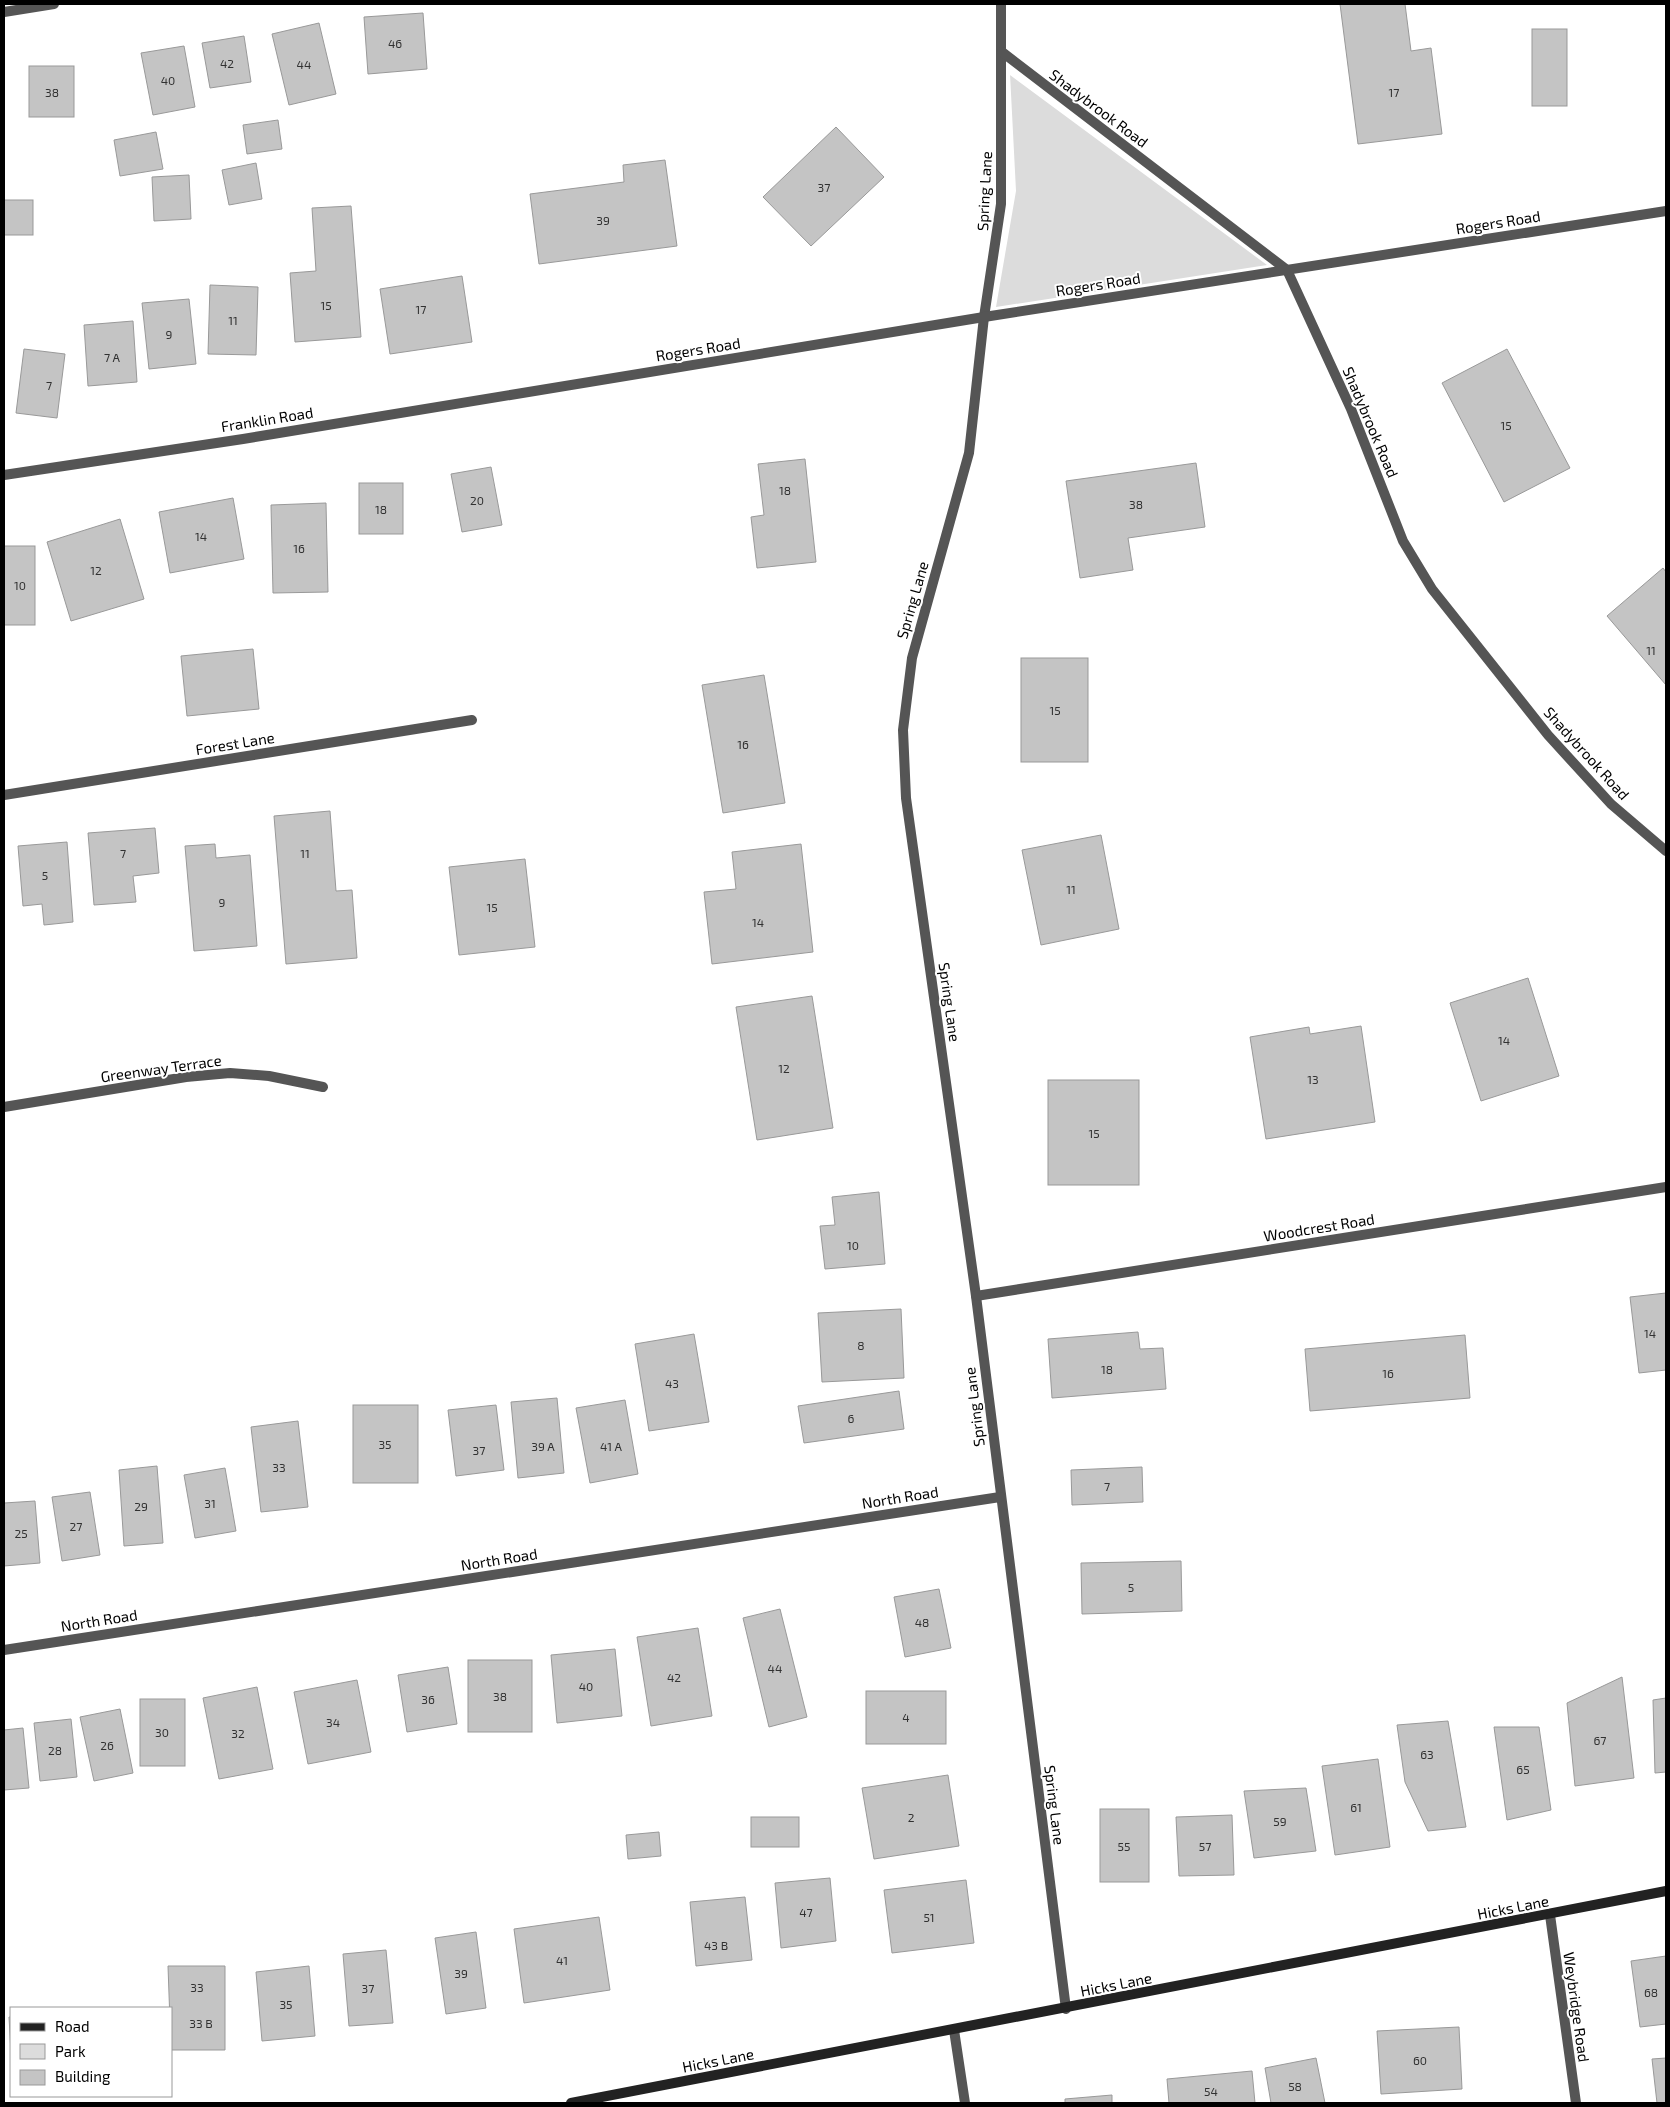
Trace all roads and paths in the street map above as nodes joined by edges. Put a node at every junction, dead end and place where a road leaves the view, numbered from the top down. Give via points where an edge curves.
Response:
1 (54, 4) edge
2 (1001, 4) edge
3 (4, 12) edge
4 (1002, 52) junction
5 (1666, 211) edge
6 (1287, 270) junction
7 (984, 317) junction
8 (534, 391) joint
9 (4, 475) edge
10 (472, 720) dead end
11 (4, 795) edge
12 (1666, 852) edge
13 (323, 1087) dead end
14 (4, 1107) edge
15 (1666, 1188) edge
16 (976, 1296) junction
17 (1000, 1497) junction
18 (4, 1650) edge
19 (1666, 1891) edge
20 (1550, 1915) junction
21 (1066, 2009) junction
22 (954, 2030) junction
23 (570, 2103) edge
24 (965, 2103) edge
25 (1576, 2103) edge

1 - 3 street
2 - 4 street, Spring Lane
4 - 6 street, Shadybrook Road
4 - 7 street, Spring Lane via 1001,204
5 - 6 street, Rogers Road
6 - 7 street, Rogers Road
6 - 12 street, Shadybrook Road via 1351,409 1403,541 1432,589 1548,734 1611,804
7 - 8 street, Rogers Road
7 - 16 street, Spring Lane via 969,453 912,658 902,730 906,798
8 - 9 street, Franklin Road
10 - 11 street, Forest Lane
13 - 14 street, Greenway Terrace via 269,1076 230,1073 186,1076
15 - 16 street, Woodcrest Road
16 - 17 street, Spring Lane
17 - 18 street, North Road
17 - 21 street, Spring Lane
19 - 20 main road, Hicks Lane
20 - 21 main road, Hicks Lane
20 - 25 street, Weybridge Road
21 - 22 main road, Hicks Lane
22 - 23 main road, Hicks Lane
22 - 24 street

